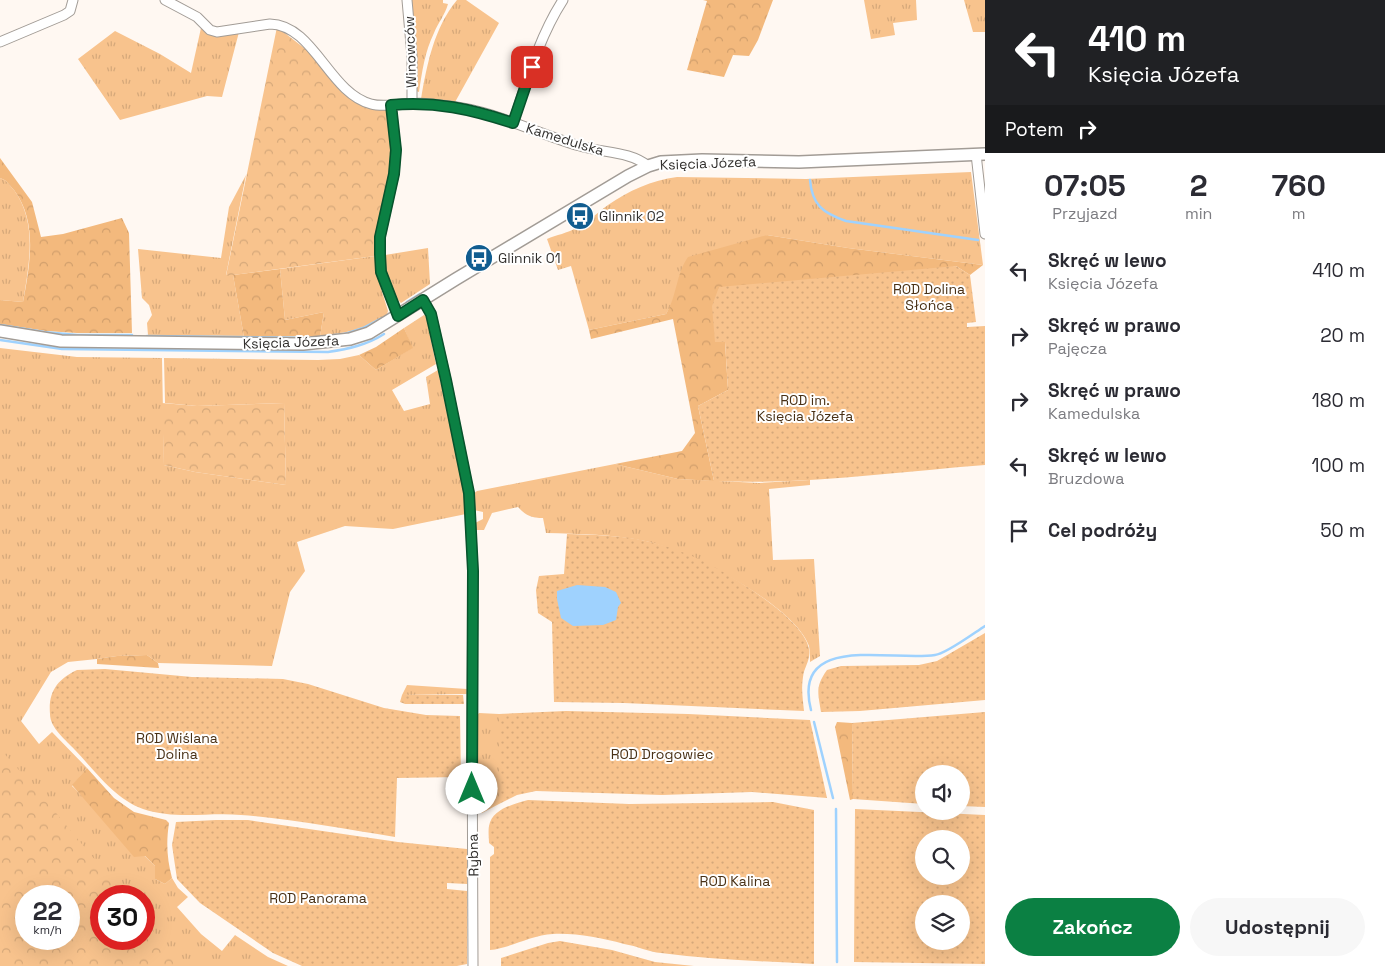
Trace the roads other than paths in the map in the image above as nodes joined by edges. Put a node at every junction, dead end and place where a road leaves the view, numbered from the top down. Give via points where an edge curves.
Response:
1 (73, 0) edge
2 (165, 0) edge
3 (407, 0) edge
4 (563, 0) edge
5 (0, 42) edge
6 (412, 103) junction
7 (391, 105) junction
8 (513, 123) junction
9 (981, 154) edge
10 (648, 166) junction
11 (985, 234) edge
12 (423, 300) junction
13 (398, 316) junction
14 (0, 332) edge
15 (473, 966) edge

1 - 5 street via 70,11 64,16
2 - 7 street, Kamedulska via 217,32 270,24 285,27 298,35 339,83 352,93 373,105
3 - 6 street, Winowców
4 - 8 street via 538,49
6 - 7 street, Kamedulska
6 - 8 street, Kamedulska via 460,108
7 - 13 street via 396,150 380,237 380,254 381,272
8 - 10 street, Kamedulska via 579,146 640,159
9 - 10 main road, Księcia Józefa via 798,162 683,161
9 - 11 street
10 - 12 main road, Księcia Józefa
12 - 13 main road, Księcia Józefa
12 - 15 street, Rybna via 433,323 469,493 473,571
13 - 14 main road, Księcia Józefa via 369,333 350,339 302,344 61,341

